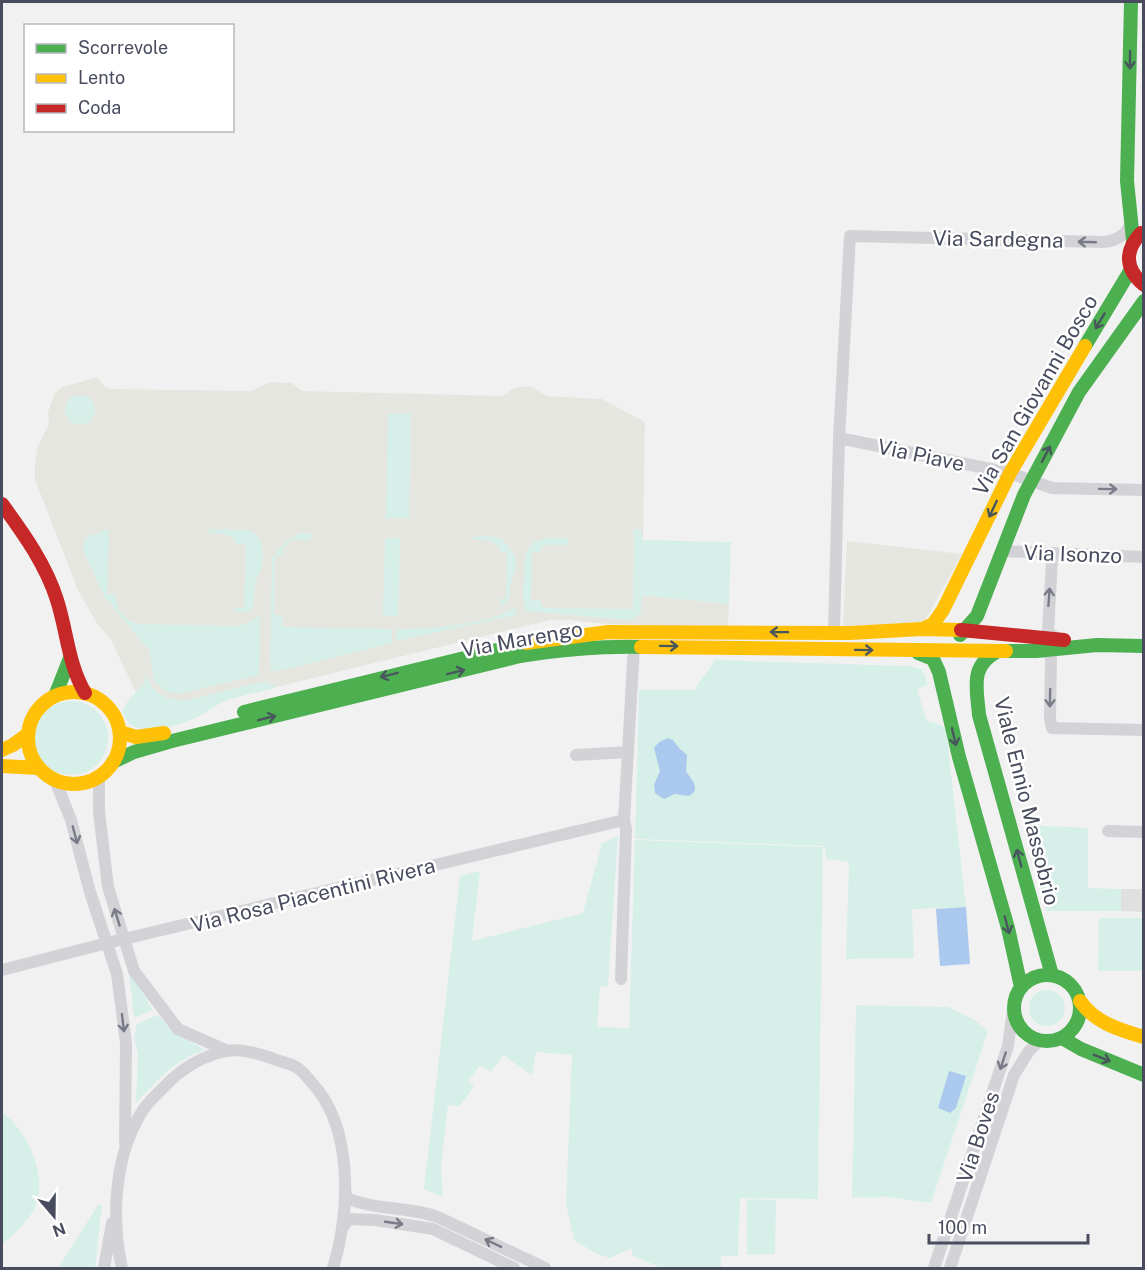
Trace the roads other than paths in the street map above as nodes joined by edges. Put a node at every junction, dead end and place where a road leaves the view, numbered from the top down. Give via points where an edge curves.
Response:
1 (1131, 2) edge
2 (1137, 35) edge
3 (1132, 218) junction
4 (1138, 236) edge
5 (1130, 271) junction
6 (1143, 285) edge
7 (1143, 301) edge
8 (839, 438) junction
9 (1010, 473) junction
10 (1032, 480) junction
11 (1143, 490) edge
12 (2, 504) edge
13 (1002, 551) junction
14 (1045, 553) junction
15 (1143, 557) edge
16 (990, 581) junction
17 (946, 607) junction
18 (922, 629) junction
19 (834, 633) junction
20 (979, 633) junction
21 (1004, 634) junction
22 (1058, 639) junction
23 (954, 642) junction
24 (1097, 645) junction
25 (634, 646) junction
26 (1143, 646) edge
27 (1002, 650) junction
28 (912, 651) junction
29 (1036, 651) junction
30 (70, 658) junction
31 (977, 678) junction
32 (941, 680) junction
33 (85, 693) junction
34 (55, 696) junction
35 (1143, 730) edge
36 (120, 732) junction
37 (28, 734) junction
38 (2, 750) edge
39 (628, 752) junction
40 (576, 755) dead end
41 (113, 762) junction
42 (2, 765) edge
43 (39, 768) junction
44 (99, 777) junction
45 (55, 780) junction
46 (624, 820) junction
47 (1108, 831) dead end
48 (1143, 832) edge
49 (124, 940) junction
50 (107, 943) junction
51 (2, 970) edge
52 (1052, 975) junction
53 (621, 979) dead end
54 (1021, 987) junction
55 (1080, 1001) junction
56 (1014, 1004) junction
57 (1143, 1037) edge
58 (1062, 1038) junction
59 (1040, 1040) junction
60 (228, 1051) junction
61 (1143, 1075) edge
62 (125, 1149) junction
63 (344, 1187) junction
64 (116, 1198) junction
65 (341, 1229) junction
66 (104, 1269) edge
67 (122, 1269) edge
68 (333, 1269) edge
69 (514, 1269) edge
70 (545, 1269) edge
71 (934, 1269) edge
72 (950, 1269) edge

1 - 2 main road, Via San Giovanni Bosco
2 -> 3 main road, Via San Giovanni Bosco via 1127,181
3 - 4 main road, Via San Giovanni Bosco
3 -> 8 street, Via Sardegna via 1125,234 1104,242 850,236
4 - 5 main road, Via San Giovanni Bosco via 1128,255
5 - 6 main road
5 -> 9 main road, Via San Giovanni Bosco
10 -> 7 main road, Via San Giovanni Bosco via 1079,393
8 - 9 street, Via Piave
8 - 19 street
9 - 10 street, Via Piave
9 -> 17 main road, Via San Giovanni Bosco
10 -> 11 street, Via Piave via 1053,489
10 - 13 main road, Via San Giovanni Bosco
12 - 30 main road via 31,543 46,572 61,613
13 - 14 street, Via Isonzo
13 - 16 main road, Via San Giovanni Bosco
14 - 15 street, Via Isonzo
22 -> 14 street via 1048,632 1052,559
16 - 20 main road
16 - 21 main road via 986,622 991,629
16 - 23 main road, Via San Giovanni Bosco via 976,616
17 - 18 main road, Via San Giovanni Bosco via 934,623
17 - 23 main road
18 - 19 main road
18 - 23 main road
19 -> 36 main road via 632,631 568,636 398,673 157,735 136,737
20 - 21 main road
20 - 23 main road
21 - 22 main road
22 - 24 main road
23 - 27 main road
23 - 28 main road, Via Marengo
23 - 31 main road via 973,664
23 - 32 main road
24 - 26 main road
24 - 29 main road
25 -> 28 main road, Via Marengo
25 - 39 street
41 -> 25 main road, Via Marengo via 149,747 520,656
27 - 29 main road
27 - 31 main road, Viale Ennio Massobrio via 982,660
28 - 32 main road via 933,659
29 -> 35 street via 1048,652 1051,657 1052,728
30 - 33 main road
30 - 34 main road
52 -> 31 main road, Viale Ennio Massobrio via 979,715
32 -> 54 main road
33 - 34 main road
33 - 36 main road via 107,706
34 - 37 main road via 37,710
36 - 41 main road
37 - 38 main road
37 - 43 main road via 30,753
39 - 40 street
39 - 46 street
41 - 44 main road
42 - 43 main road
43 - 45 main road
44 - 45 main road via 81,784
49 -> 44 street via 108,887
45 -> 50 street via 71,820
46 - 49 street, Via Rosa Piacentini Rivera
46 - 53 street
47 - 48 street
49 - 50 street, Via Rosa Piacentini Rivera
49 - 60 street via 134,971 178,1029
50 - 51 street, Via Rosa Piacentini Rivera
50 -> 62 street via 117,974 126,1043
52 - 54 main road via 1029,979
52 - 55 main road via 1070,984
54 - 56 main road
55 - 57 main road via 1095,1018
55 - 58 main road via 1077,1023
56 - 59 main road via 1021,1028
56 -> 71 street, Via Boves via 1008,1046
58 - 59 main road
58 -> 61 main road
59 - 72 street, Via Boves via 1014,1075
60 - 62 street via 203,1057 174,1077 143,1110
60 - 63 street via 259,1054 298,1067 323,1095 338,1130
62 - 64 street
63 - 65 street
70 -> 63 street via 434,1215 358,1203 347,1198
64 - 66 street
64 - 67 street
65 - 68 street
65 -> 69 street via 349,1219 428,1228

